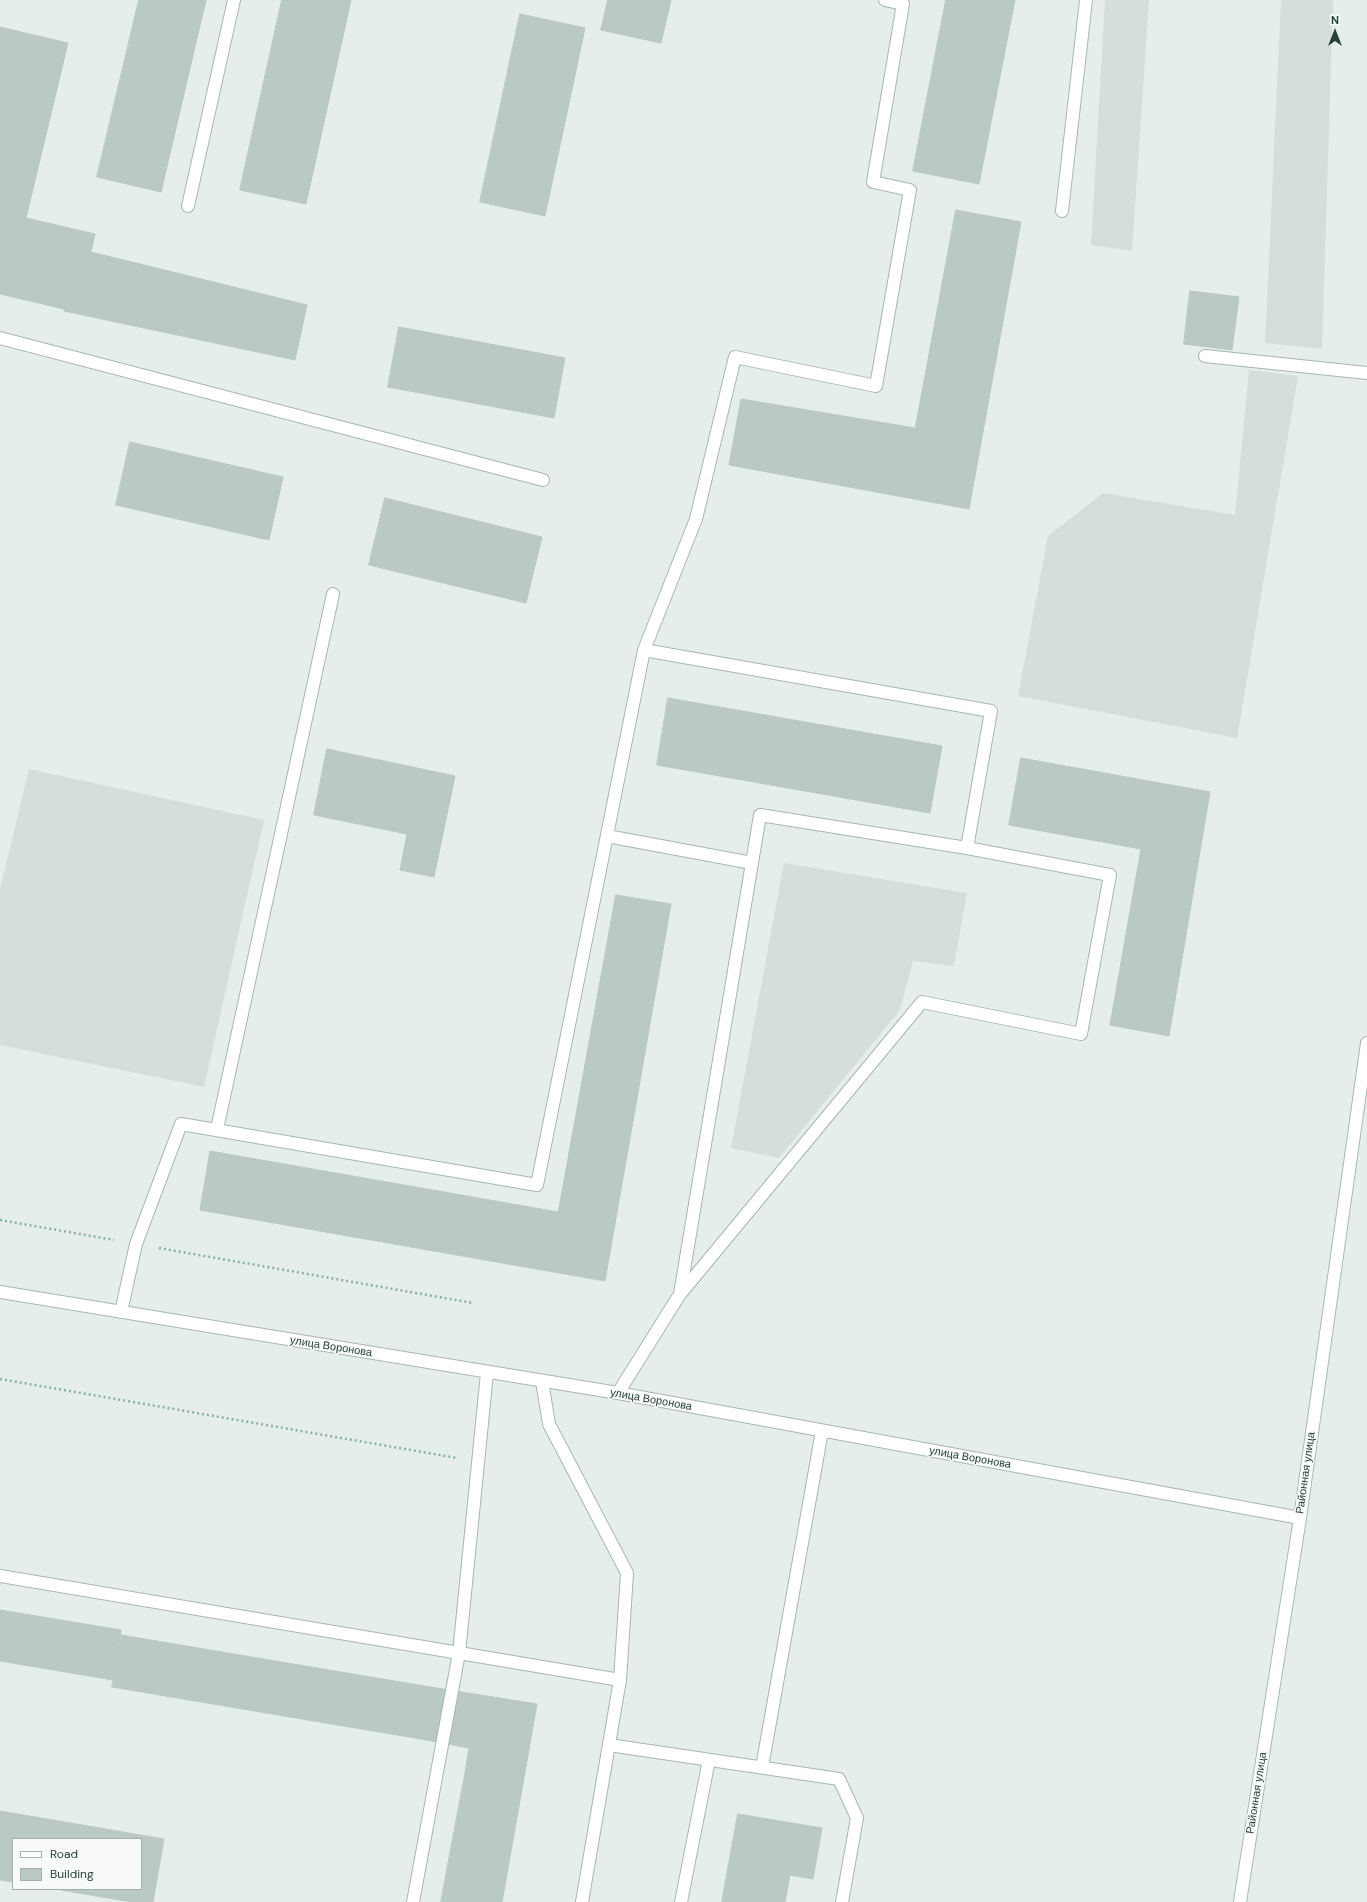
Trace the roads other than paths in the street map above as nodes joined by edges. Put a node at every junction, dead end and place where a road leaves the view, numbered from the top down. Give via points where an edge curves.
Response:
1 (234, 0) edge
2 (885, 0) edge
3 (1086, 0) edge
4 (188, 206) dead end
5 (1062, 211) dead end
6 (0, 338) edge
7 (1205, 356) dead end
8 (1367, 373) edge
9 (543, 480) dead end
10 (334, 594) dead end
11 (644, 650) junction
12 (607, 836) junction
13 (967, 848) junction
14 (752, 863) junction
15 (1367, 1043) edge
16 (217, 1129) junction
17 (0, 1292) edge
18 (680, 1294) junction
19 (121, 1312) junction
20 (487, 1373) junction
21 (542, 1381) junction
22 (618, 1393) junction
23 (822, 1431) junction
24 (1300, 1518) junction
25 (0, 1576) edge
26 (459, 1653) junction
27 (620, 1680) junction
28 (610, 1746) junction
29 (709, 1760) junction
30 (762, 1767) junction
31 (413, 1902) edge
32 (582, 1902) edge
33 (681, 1902) edge
34 (842, 1902) edge
35 (1240, 1902) edge

1 - 4 street
2 - 11 street via 903,4 873,182 910,190 876,386 735,357 696,519
3 - 5 street
6 - 9 street
7 - 8 street
10 - 16 street
11 - 12 street
11 - 13 street via 992,711
12 - 14 street
12 - 16 street via 537,1185
13 - 14 street via 760,815
13 - 18 street via 1110,875 1081,1034 922,1002
14 - 18 street
15 - 24 street, Районная улица
16 - 19 street via 181,1124 136,1244
17 - 19 street, улица Воронова
18 - 22 street
19 - 20 street, улица Воронова
20 - 21 street, улица Воронова
20 - 26 street
21 - 22 street, улица Воронова
21 - 27 street via 549,1424 627,1573
22 - 23 street, улица Воронова
23 - 24 street, улица Воронова
23 - 30 street
24 - 35 street, Районная улица
25 - 26 street
26 - 27 street
26 - 31 street
27 - 28 street
28 - 29 street
28 - 32 street
29 - 30 street
29 - 33 street
30 - 34 street via 839,1778 858,1818

